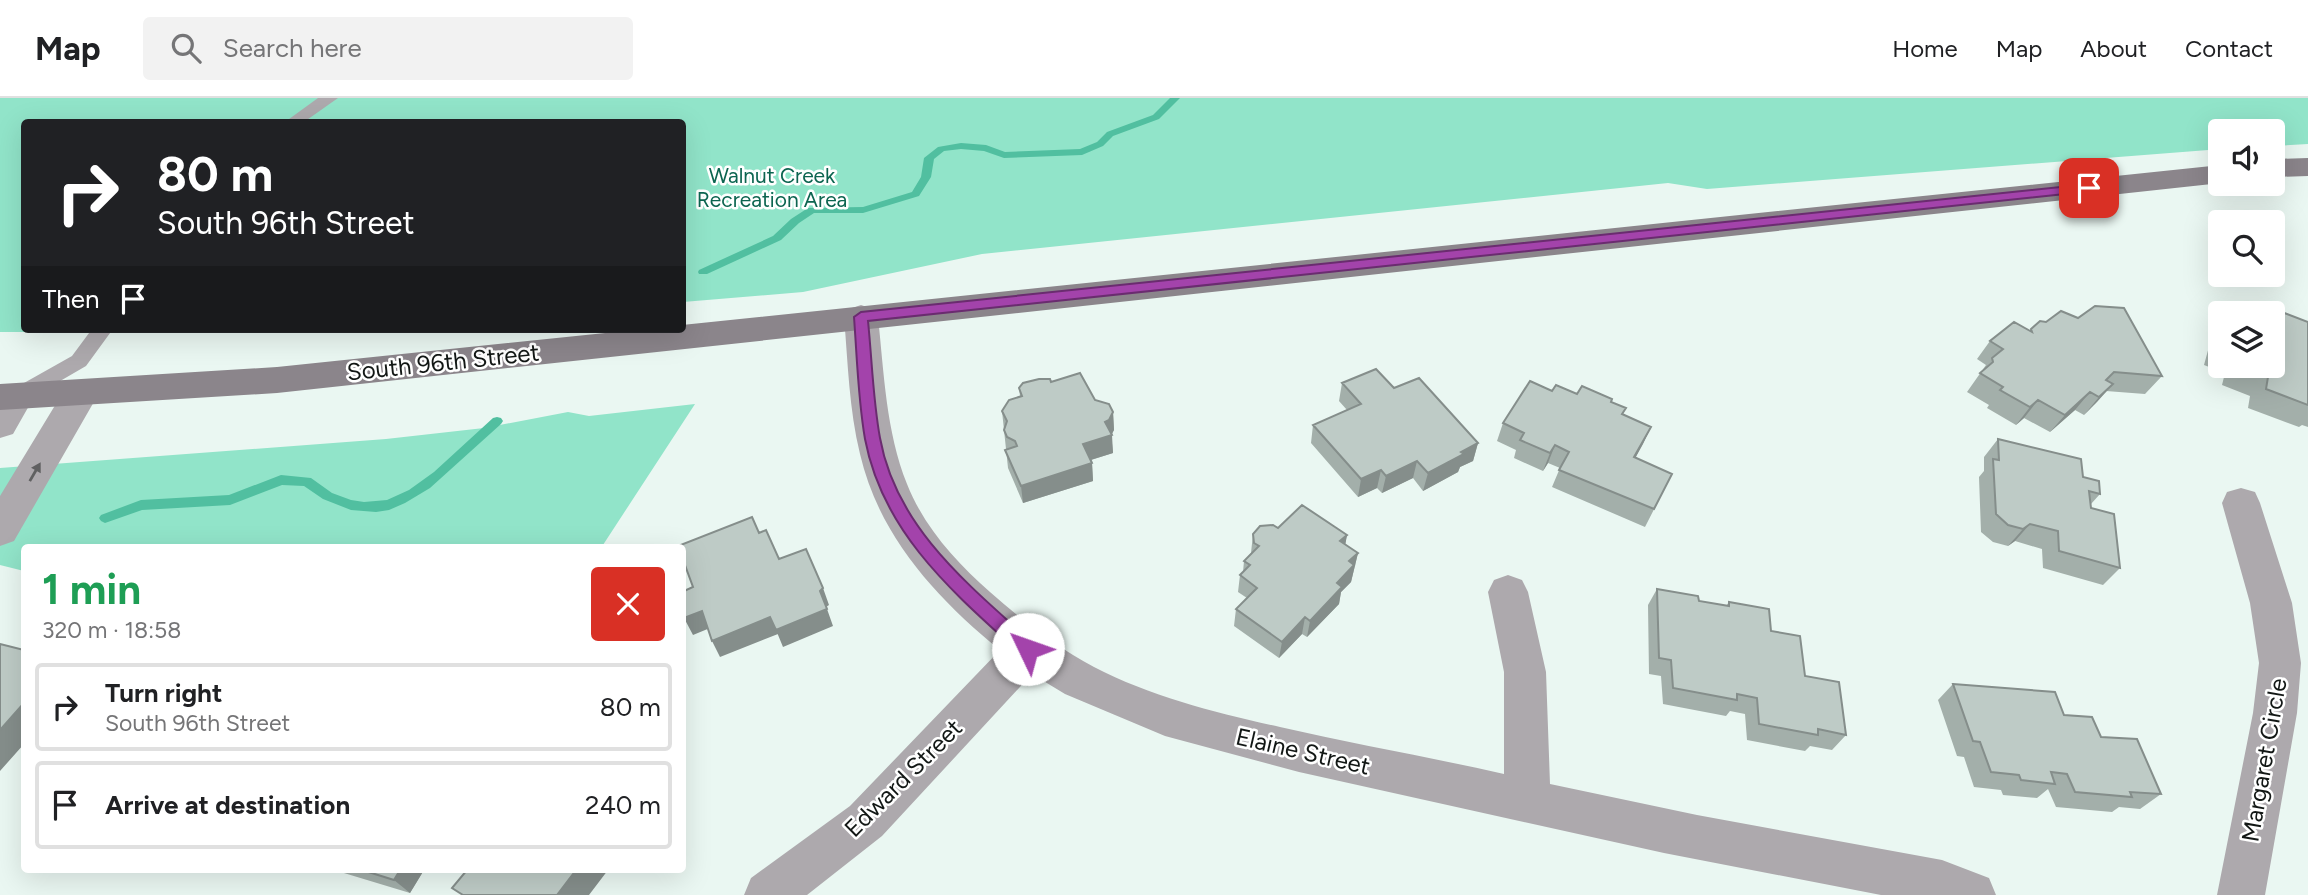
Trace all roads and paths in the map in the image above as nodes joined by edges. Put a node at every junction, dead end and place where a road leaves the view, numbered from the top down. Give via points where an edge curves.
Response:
1 (330, 98) edge
2 (298, 119) edge
3 (2308, 167) edge
4 (2285, 168) edge
5 (2208, 175) edge
6 (861, 317) junction
7 (101, 333) edge
8 (80, 377) junction
9 (5, 406) edge
10 (2241, 503) dead end
11 (0, 530) edge
12 (1508, 592) dead end
13 (1028, 649) junction
14 (1527, 799) junction
15 (768, 895) edge
16 (1972, 895) edge
17 (2241, 895) edge

1 - 2 lane
3 - 4 main road
5 - 6 main road, South 96th Street
6 - 8 main road, South 96th Street via 277,380
6 - 13 street, Elaine Street via 873,440 888,488 914,536 944,573
7 - 8 lane
8 - 9 main road, South 96th Street
11 -> 8 street
10 - 17 street, Margaret Circle via 2272,603 2280,663
12 - 14 street via 1525,672
13 - 14 street, Elaine Street via 1080,681 1242,738
13 - 15 street, Edward Street via 866,821
14 - 16 street, Elaine Street via 1695,837 1942,883

